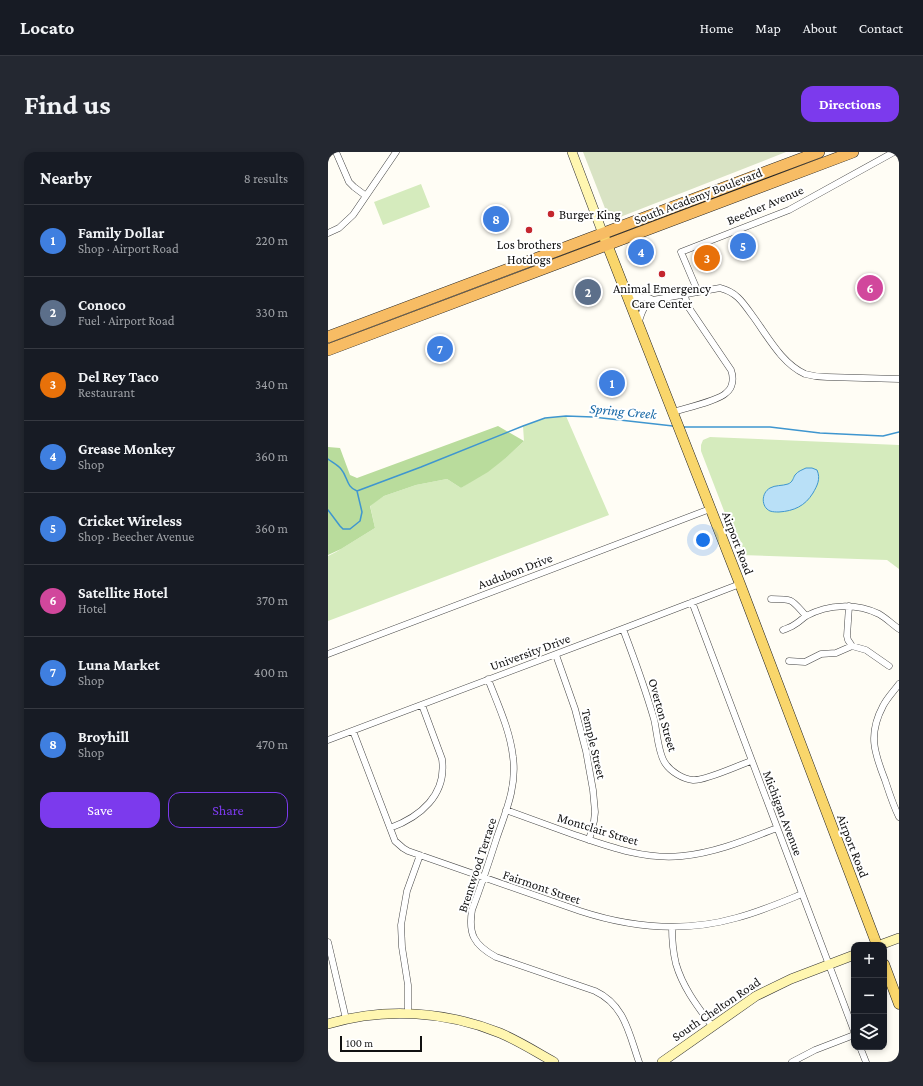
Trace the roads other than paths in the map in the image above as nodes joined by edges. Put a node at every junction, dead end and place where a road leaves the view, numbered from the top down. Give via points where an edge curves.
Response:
1 (336, 152) edge
2 (396, 152) edge
3 (572, 152) edge
4 (819, 152) edge
5 (853, 152) edge
6 (894, 152) edge
7 (366, 196) junction
8 (328, 233) edge
9 (603, 234) junction
10 (608, 245) junction
11 (698, 292) junction
12 (685, 295) junction
13 (628, 297) junction
14 (653, 300) junction
15 (638, 324) junction
16 (329, 335) edge
17 (328, 350) edge
18 (899, 379) edge
19 (673, 412) junction
20 (710, 509) junction
21 (740, 584) junction
22 (771, 599) dead end
23 (692, 602) junction
24 (849, 606) junction
25 (806, 616) junction
26 (623, 629) junction
27 (899, 629) edge
28 (783, 630) dead end
29 (852, 646) junction
30 (328, 654) edge
31 (556, 655) junction
32 (789, 661) dead end
33 (889, 666) dead end
34 (488, 679) junction
35 (899, 684) edge
36 (422, 705) junction
37 (353, 731) junction
38 (328, 740) edge
39 (752, 760) junction
40 (506, 810) junction
41 (899, 817) edge
42 (390, 828) junction
43 (777, 828) junction
44 (589, 840) junction
45 (420, 855) junction
46 (483, 878) junction
47 (802, 894) junction
48 (672, 927) junction
49 (899, 938) edge
50 (328, 942) edge
51 (877, 942) edge
52 (887, 942) edge
53 (851, 956) edge
54 (829, 964) junction
55 (887, 972) edge
56 (899, 1004) edge
57 (408, 1013) junction
58 (346, 1019) junction
59 (851, 1023) edge
60 (328, 1024) edge
61 (712, 1026) junction
62 (851, 1035) edge
63 (861, 1050) edge
64 (554, 1062) edge
65 (639, 1062) edge
66 (662, 1062) edge
67 (792, 1062) edge
68 (866, 1062) edge

1 - 7 street via 349,182
2 - 7 street
3 - 9 main road, Airport Road
4 - 9 highway, South Academy Boulevard
5 - 10 highway, South Academy Boulevard
6 - 11 street, Beecher Avenue via 789,210 681,252
7 - 8 street via 346,223
9 - 10 main road, Airport Road
9 - 16 highway, South Academy Boulevard
10 - 13 main road, Airport Road
10 - 17 highway, South Academy Boulevard
11 - 12 street
11 - 18 street via 720,288 737,296 779,353 806,374
12 - 14 street
12 - 19 street via 687,305 731,370 733,380 729,390 722,396
13 - 14 street
13 - 15 main road, Airport Road
14 - 15 street via 644,308
15 - 19 main road, Airport Road
19 - 20 main road, Airport Road
20 - 21 main road, Airport Road
20 - 30 street, Audubon Drive
21 - 23 street, University Drive
21 - 51 main road, Airport Road
22 - 25 street via 791,600
23 - 26 street, University Drive
23 - 39 street, Michigan Avenue
24 - 25 street via 820,610
24 - 27 street via 878,614
24 - 29 street via 847,636
25 - 28 street
26 - 31 street, University Drive
26 - 39 street, Overton Street via 654,719 662,758 669,768 682,777 695,780
29 - 32 street via 836,653 821,654 805,662
29 - 33 street via 866,650
31 - 34 street, University Drive
31 - 44 street, Temple Street via 575,708 592,782 595,812
34 - 36 street, University Drive
34 - 40 street, Brentwood Terrace via 509,734 514,758 514,779
35 - 41 street via 883,705 877,718 874,746
36 - 37 street, University Drive
36 - 42 street via 442,759 443,774 438,788 424,809 402,824
37 - 38 street, University Drive
37 - 42 street, Fairmont Street
39 - 43 street, Michigan Avenue
40 - 44 street, Montclair Street
40 - 46 street, Brentwood Terrace
42 - 45 street, Fairmont Street via 398,845
43 - 44 street, Montclair Street via 721,849 680,857 654,856
43 - 47 street, Michigan Avenue
45 - 46 street, Fairmont Street
45 - 57 street via 407,891 401,925 408,985
46 - 48 street, Fairmont Street via 609,920
46 - 65 street, Brentwood Terrace via 472,910 471,925 474,938 482,948 496,957 595,991 610,999 628,1027
47 - 48 street, Fairmont Street via 735,918
47 - 54 street, Michigan Avenue
48 - 61 street via 674,954 679,972
49 - 52 main road
50 - 58 street
53 - 54 main road, South Chelton Road
54 - 59 street, Michigan Avenue
54 - 61 main road, South Chelton Road via 756,996
55 - 56 main road
57 - 58 main road via 374,1014
57 - 64 main road via 480,1026 516,1041
58 - 60 main road
61 - 66 main road, South Chelton Road
62 - 67 street
63 - 68 street

